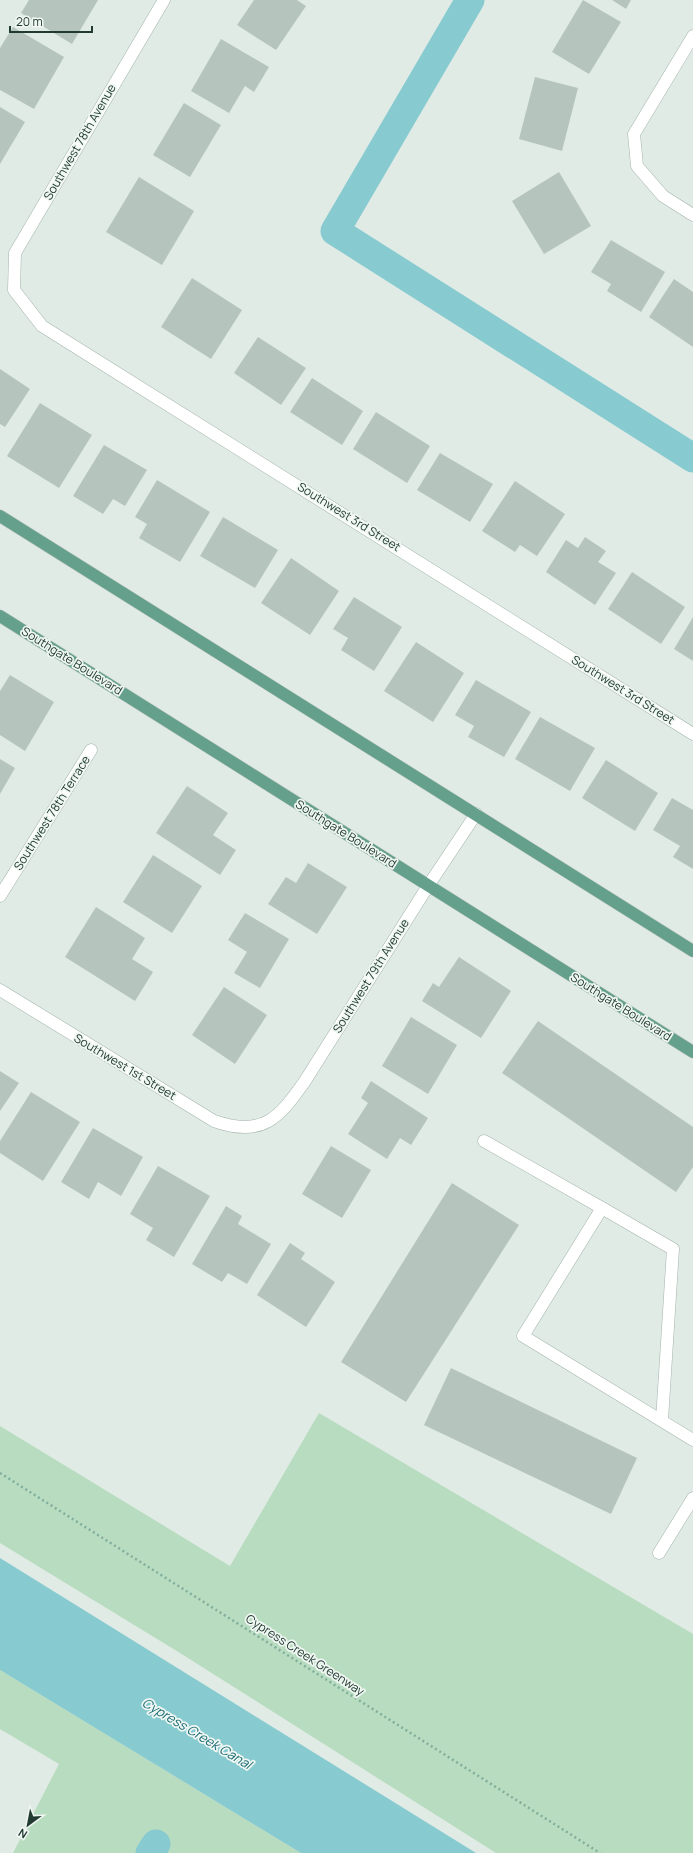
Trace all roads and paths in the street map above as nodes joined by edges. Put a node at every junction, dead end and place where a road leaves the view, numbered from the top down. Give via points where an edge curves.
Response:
1 (164, 0) edge
2 (693, 36) edge
3 (693, 215) edge
4 (14, 290) joint
5 (0, 516) edge
6 (0, 616) edge
7 (693, 734) edge
8 (91, 750) dead end
9 (476, 814) junction
10 (428, 886) junction
11 (0, 896) edge
12 (693, 951) edge
13 (0, 990) edge
14 (693, 1052) edge
15 (256, 1127) joint
16 (484, 1141) dead end
17 (602, 1208) junction
18 (662, 1420) junction
19 (693, 1440) edge
20 (0, 1474) edge
21 (693, 1498) edge
22 (659, 1553) dead end
23 (600, 1853) edge

1 - 4 street, Southwest 78th Avenue via 15,253
2 - 3 street via 634,134 637,166 663,196
4 - 7 street, Southwest 3rd Street via 42,326
5 - 9 main road
6 - 10 main road, Southgate Boulevard
8 - 11 street, Southwest 78th Terrace
9 - 10 street, Southwest 79th Avenue
9 - 12 main road
10 - 14 main road, Southgate Boulevard
10 - 15 street, Southwest 79th Avenue via 292,1099 275,1118
13 - 15 street, Southwest 1st Street via 214,1121 230,1127
16 - 17 street
17 - 18 street via 673,1249
17 - 18 street via 523,1336
18 - 19 street
20 - 23 path, Cypress Creek Greenway
21 - 22 street

